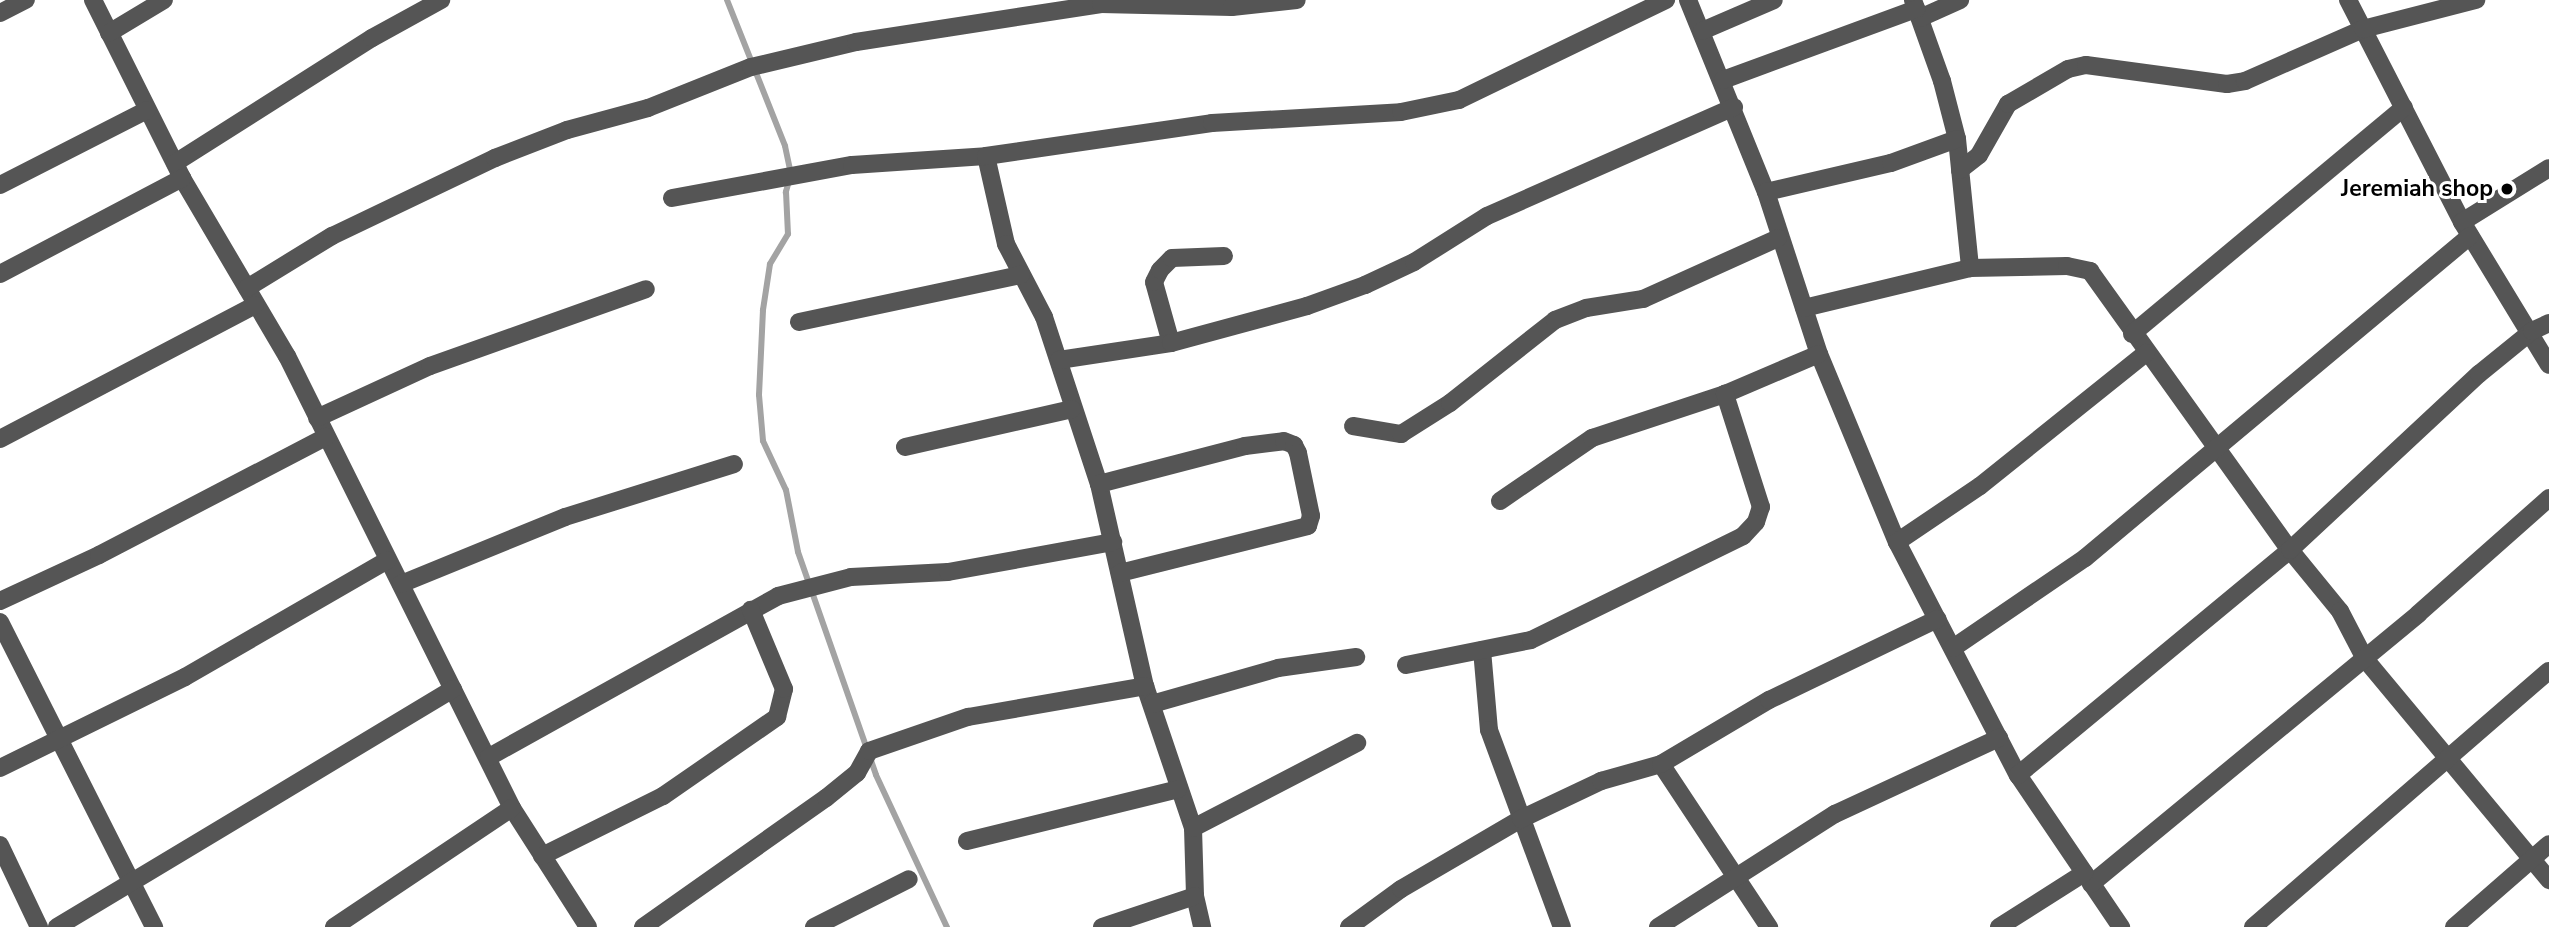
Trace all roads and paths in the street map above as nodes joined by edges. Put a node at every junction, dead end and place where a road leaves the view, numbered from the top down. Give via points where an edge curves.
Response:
1 (26, 0) edge
2 (93, 0) edge
3 (164, 0) edge
4 (441, 0) edge
5 (1297, 0) edge
6 (1666, 0) edge
7 (1688, 0) edge
8 (1774, 0) edge
9 (1959, 0) edge
10 (2348, 0) edge
11 (2476, 0) edge
12 (1916, 9) edge
13 (0, 13) edge
14 (2363, 29) junction
15 (1702, 31) junction
16 (109, 33) junction
17 (1723, 80) junction
18 (1734, 107) junction
19 (2404, 107) junction
20 (147, 110) junction
21 (1957, 139) junction
22 (986, 156) junction
23 (2549, 168) edge
24 (179, 170) junction
25 (1960, 170) junction
26 (0, 185) edge
27 (1766, 192) junction
28 (672, 198) dead end
29 (2466, 229) junction
30 (1778, 239) junction
31 (1224, 256) dead end
32 (1970, 268) junction
33 (0, 274) edge
34 (1021, 275) junction
35 (247, 288) junction
36 (646, 289) dead end
37 (256, 305) junction
38 (1804, 309) junction
39 (799, 322) dead end
40 (2549, 323) edge
41 (2532, 331) junction
42 (2132, 334) junction
43 (1171, 342) junction
44 (2146, 353) junction
45 (1819, 354) junction
46 (1059, 360) junction
47 (2549, 366) edge
48 (1726, 394) junction
49 (1072, 409) junction
50 (317, 418) junction
51 (1353, 426) dead end
52 (326, 437) junction
53 (0, 439) edge
54 (905, 447) dead end
55 (2218, 449) junction
56 (734, 464) dead end
57 (1099, 484) junction
58 (2549, 498) edge
59 (1500, 501) dead end
60 (1113, 542) junction
61 (1897, 542) junction
62 (2290, 550) junction
63 (388, 559) junction
64 (1120, 573) junction
65 (401, 584) junction
66 (0, 601) edge
67 (751, 610) junction
68 (1937, 619) junction
69 (2, 630) edge
70 (1953, 648) junction
71 (1482, 650) junction
72 (1356, 657) dead end
73 (2365, 659) junction
74 (1406, 666) dead end
75 (2549, 671) edge
76 (1146, 686) junction
77 (453, 689) junction
78 (1152, 704) junction
79 (62, 738) junction
80 (1998, 738) junction
81 (1357, 743) dead end
82 (489, 757) junction
83 (2450, 758) junction
84 (1661, 764) junction
85 (0, 768) edge
86 (2018, 775) junction
87 (1178, 789) junction
88 (512, 808) junction
89 (1521, 819) junction
90 (1193, 828) junction
91 (967, 841) dead end
92 (2549, 844) edge
93 (0, 845) edge
94 (542, 856) junction
95 (2532, 859) junction
96 (1735, 877) junction
97 (909, 879) dead end
98 (2088, 879) junction
99 (2549, 880) edge
100 (134, 883) junction
101 (1195, 896) junction
102 (586, 926) edge
103 (38, 927) edge
104 (57, 927) edge
105 (154, 927) edge
106 (334, 927) edge
107 (643, 927) edge
108 (814, 927) edge
109 (1102, 927) edge
110 (1202, 927) edge
111 (1349, 927) edge
112 (1563, 927) edge
113 (1658, 927) edge
114 (1769, 927) edge
115 (1998, 927) edge
116 (2121, 927) edge
117 (2253, 927) edge
118 (2454, 927) edge

1 - 13 street
2 - 16 street
3 - 16 street
4 - 24 street via 372,38
5 - 35 street via 1232,7 1089,5 856,43 751,67 648,108 568,130 495,158 332,236
6 - 22 street via 1459,100 1401,112 1212,124
7 - 15 street
8 - 15 street
9 - 12 street
10 - 14 street
11 - 14 street
12 - 17 street
12 - 21 street
14 - 19 street
14 - 25 street via 2245,81 2227,84 2086,65 2068,69 2008,104 1979,155
15 - 17 street
16 - 20 street
17 - 18 street
18 - 27 street
18 - 43 street via 1488,215 1415,262 1364,285 1307,306
19 - 29 street
19 - 42 street
20 - 24 street
20 - 26 street
21 - 25 street
21 - 27 street via 1891,163
22 - 28 street via 852,165
22 - 34 street via 1006,244
23 - 29 street
24 - 33 street
24 - 35 street
25 - 32 street
27 - 30 street
29 - 41 street
29 - 55 street
30 - 38 street
30 - 51 street via 1643,299 1586,308 1555,320 1450,403 1401,434
31 - 43 street via 1172,258 1160,270 1154,282
32 - 38 street
32 - 42 street via 2083,267
34 - 39 street
34 - 46 street via 1044,317
35 - 37 street
36 - 50 street via 430,366
37 - 50 street
37 - 53 street
38 - 45 street
40 - 41 street
41 - 47 street
41 - 62 street
42 - 44 street
43 - 46 street
44 - 55 street
44 - 61 street via 1980,486
45 - 48 street
45 - 61 street
46 - 49 street
48 - 59 street via 1592,438
48 - 71 street via 1761,507 1756,522 1743,536 1531,640
49 - 54 street
49 - 57 street
50 - 52 street
52 - 63 street
52 - 66 street
55 - 62 street
55 - 70 street via 2085,558
56 - 65 street via 565,516
57 - 60 street
57 - 64 street via 1245,446 1284,441 1298,453 1311,516 1308,526
58 - 73 street
60 - 64 street
60 - 67 street via 948,572 851,577 778,596
61 - 68 street
62 - 73 street via 2340,611
62 - 86 street
63 - 65 street
63 - 79 street via 185,677
64 - 76 street
65 - 77 street
67 - 82 street
67 - 94 street via 784,689 777,717 663,796
68 - 70 street
68 - 84 street via 1769,700
69 - 79 street
70 - 80 street
71 - 74 street
71 - 89 street via 1489,730
72 - 78 street via 1278,668
73 - 83 street
73 - 98 street
75 - 83 street
76 - 78 street
76 - 107 street via 968,717 869,751 857,773 826,798
77 - 82 street
77 - 100 street
78 - 87 street
79 - 85 street
79 - 100 street
80 - 86 street
80 - 96 street via 1835,814
81 - 90 street
82 - 88 street
83 - 95 street
83 - 117 street
84 - 89 street via 1601,781
84 - 96 street
86 - 98 street
87 - 90 street
87 - 91 street
88 - 94 street
88 - 106 street
89 - 111 street via 1401,889
89 - 112 street
90 - 101 street
92 - 95 street
93 - 103 street
94 - 102 street
95 - 99 street
95 - 118 street
96 - 113 street
96 - 114 street
97 - 108 street
98 - 115 street
98 - 116 street
100 - 104 street
100 - 105 street
101 - 109 street
101 - 110 street

